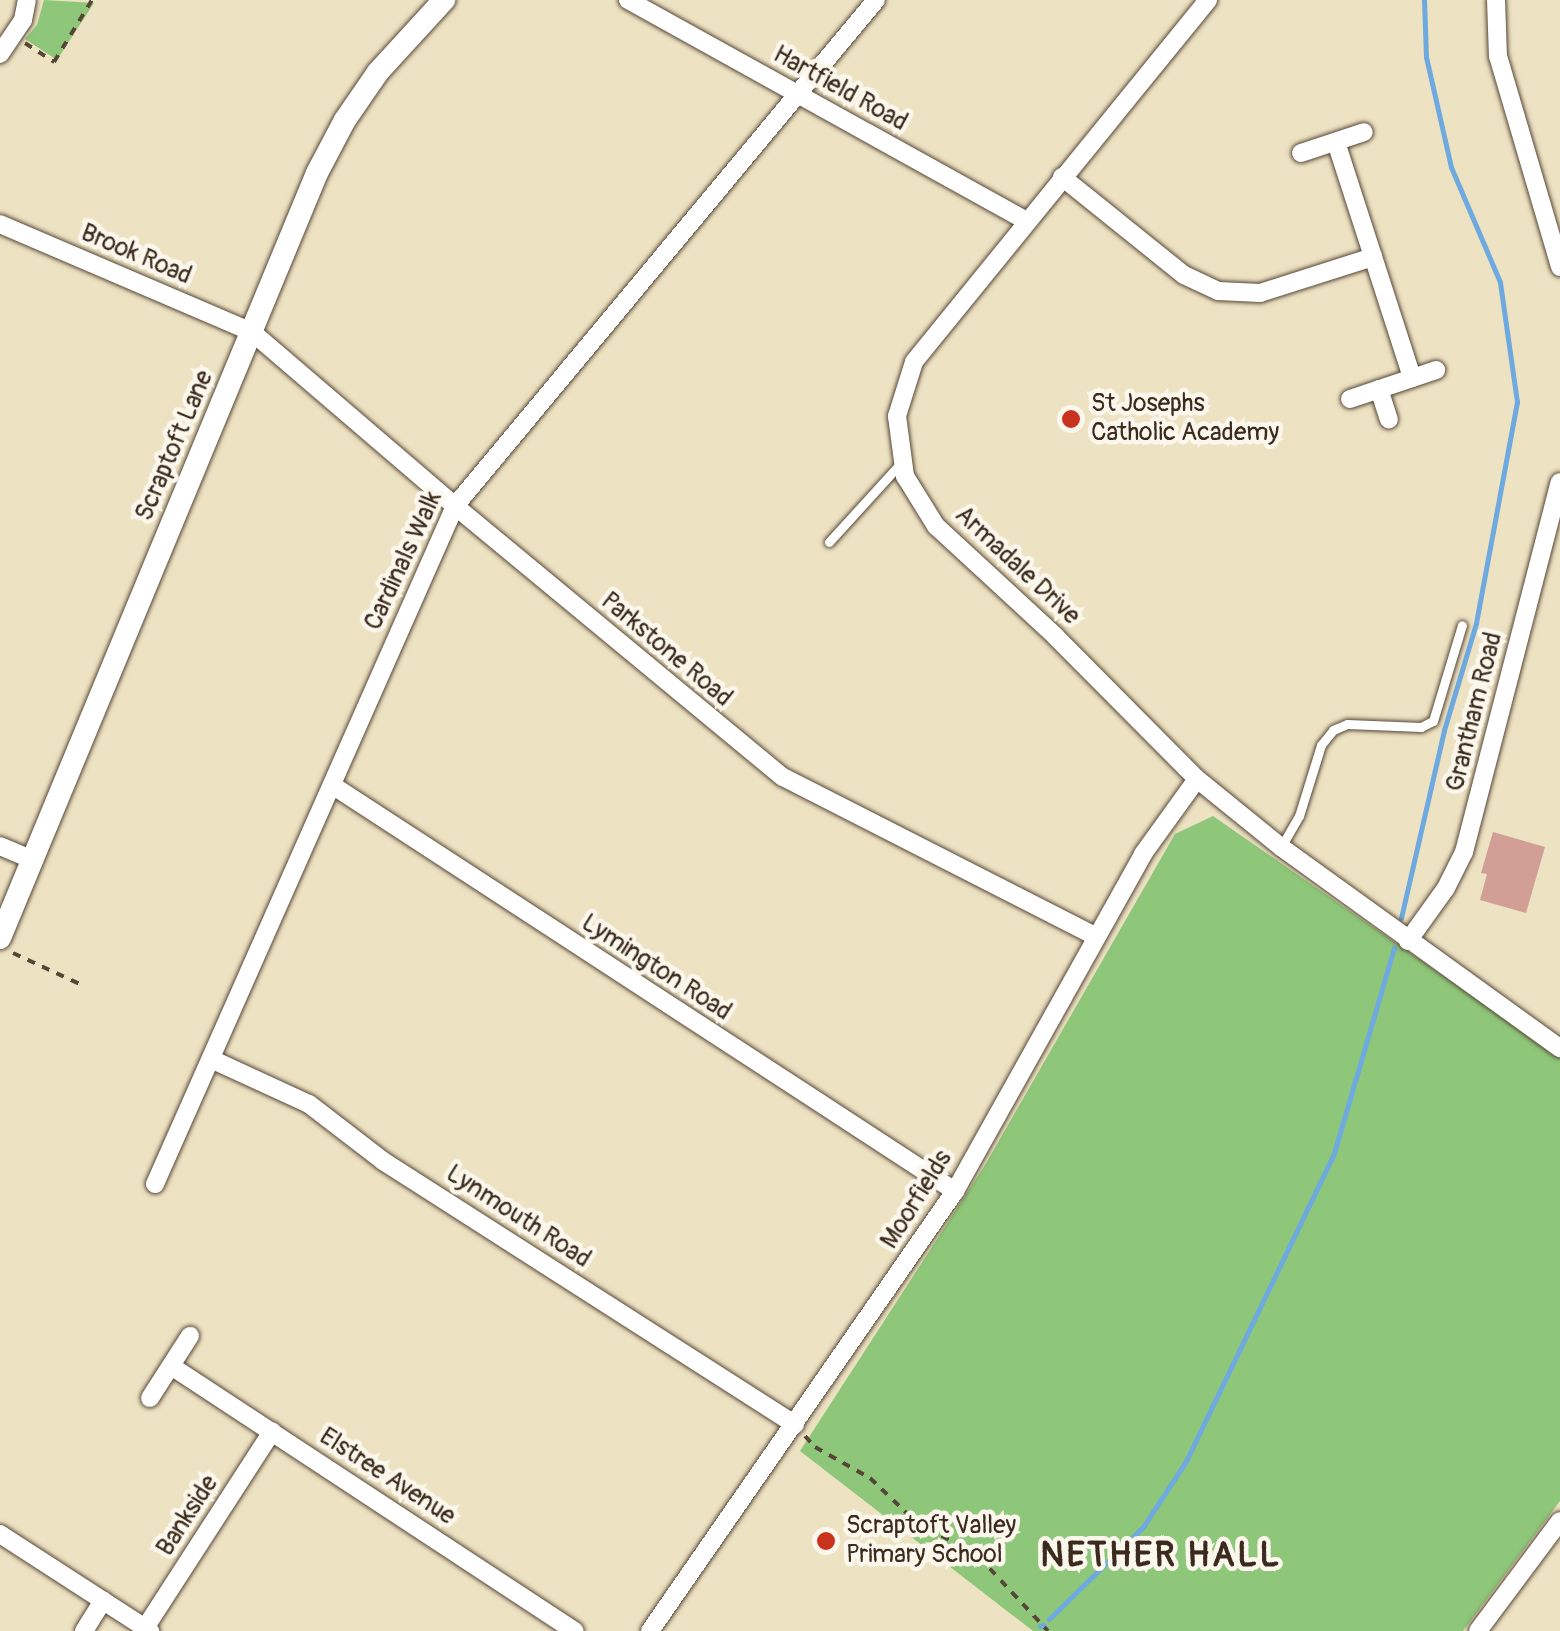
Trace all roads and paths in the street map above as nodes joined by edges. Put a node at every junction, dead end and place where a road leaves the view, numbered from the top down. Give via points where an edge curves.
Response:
1 (27, 0) edge
2 (92, 0) edge
3 (444, 0) edge
4 (628, 0) edge
5 (876, 0) edge
6 (1208, 0) edge
7 (1496, 0) edge
8 (13, 35) junction
9 (0, 54) edge
10 (797, 94) junction
11 (1364, 132) dead end
12 (1336, 142) junction
13 (1301, 153) dead end
14 (1062, 177) junction
15 (1027, 221) junction
16 (0, 224) edge
17 (1373, 257) junction
18 (1560, 267) edge
19 (252, 332) junction
20 (1436, 370) dead end
21 (1412, 378) junction
22 (1380, 389) junction
23 (1350, 399) dead end
24 (1389, 419) dead end
25 (901, 463) junction
26 (1560, 482) edge
27 (454, 506) junction
28 (829, 542) dead end
29 (1551, 555) edge
30 (1462, 624) dead end
31 (1197, 779) junction
32 (332, 785) junction
33 (0, 846) edge
34 (1281, 848) junction
35 (33, 860) junction
36 (1095, 936) junction
37 (0, 938) edge
38 (1408, 941) junction
39 (0, 947) edge
40 (84, 986) dead end
41 (1560, 1048) edge
42 (211, 1059) junction
43 (155, 1184) dead end
44 (955, 1190) junction
45 (190, 1336) dead end
46 (171, 1366) junction
47 (150, 1398) dead end
48 (795, 1424) junction
49 (272, 1432) junction
50 (1560, 1521) edge
51 (0, 1534) edge
52 (104, 1600) junction
53 (148, 1629) edge
54 (84, 1631) edge
55 (575, 1631) edge
56 (650, 1631) edge
57 (1048, 1631) edge
58 (1478, 1631) edge

1 - 8 street
2 - 8 path via 54,62
3 - 19 street, Scraptoft Lane via 344,120
4 - 10 street, Hartfield Road
5 - 10 street, Cardinals Walk
6 - 14 street, Armadale Drive
7 - 18 street via 1498,56
8 - 9 street
10 - 15 street, Hartfield Road
10 - 27 street, Cardinals Walk
11 - 12 street
12 - 13 street
12 - 17 street
14 - 15 street, Armadale Drive
14 - 17 street via 1184,275 1218,291 1260,293
15 - 25 street, Armadale Drive via 914,362 897,416
16 - 19 street, Brook Road
17 - 21 street
19 - 27 street, Parkstone Road
19 - 35 street, Scraptoft Lane
20 - 21 street
21 - 22 street
22 - 23 street
22 - 24 street
25 - 28 lane
25 - 31 street, Armadale Drive via 936,526
26 - 29 street, Grantham Road
27 - 32 street, Cardinals Walk
27 - 36 street, Parkstone Road via 783,778
29 - 38 street, Grantham Road via 1464,852
30 - 34 lane via 1433,721 1333,730
31 - 34 street, Armadale Drive
31 - 36 street, Moorfields
32 - 42 street, Cardinals Walk
32 - 44 street, Lymington Road
33 - 35 street
34 - 38 street, Armadale Drive
35 - 37 street, Scraptoft Lane
36 - 44 street, Moorfields
38 - 41 street, Armadale Drive
39 - 40 path
42 - 43 street, Cardinals Walk
42 - 48 street, Lynmouth Road via 309,1104 383,1161
44 - 48 street, Moorfields
45 - 46 street
46 - 47 street
46 - 49 street, Elstree Avenue
48 - 56 street, Moorfields
48 - 57 path via 815,1447 870,1478 914,1520 980,1557
49 - 53 street, Bankside
49 - 55 street, Elstree Avenue
50 - 58 street
51 - 52 street
52 - 53 street
52 - 54 street

